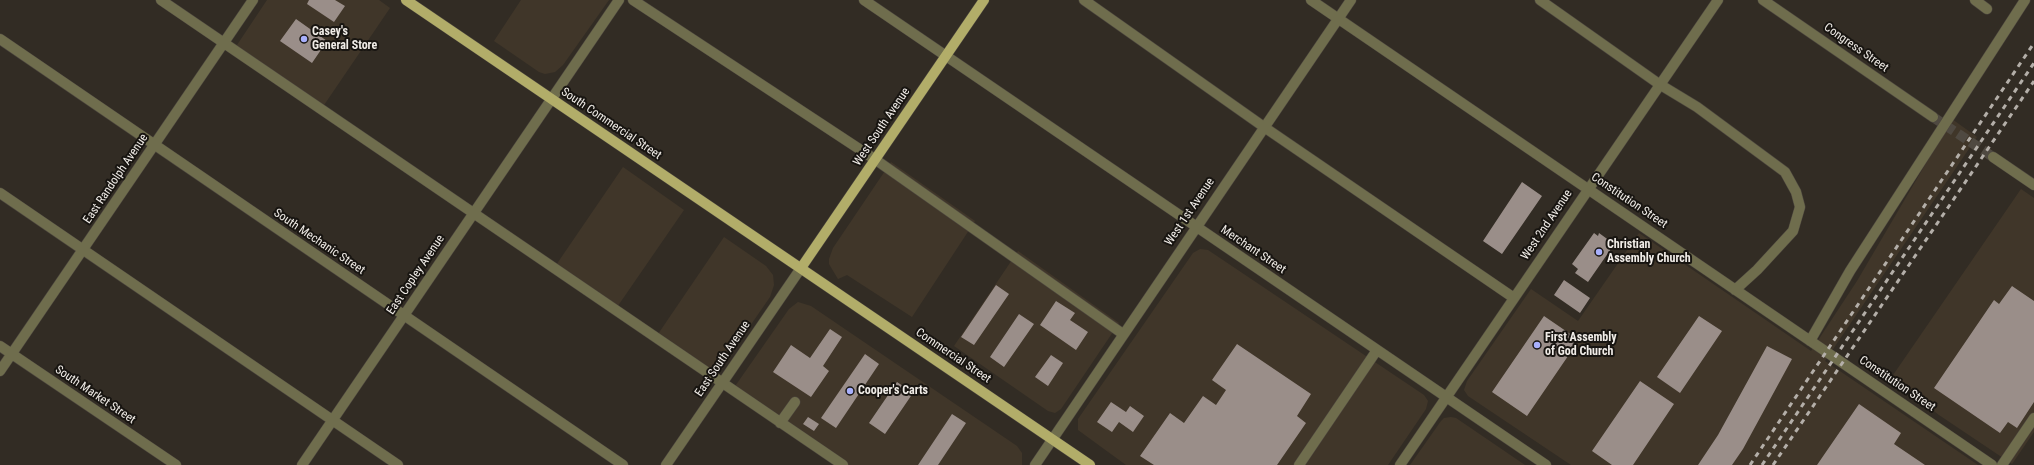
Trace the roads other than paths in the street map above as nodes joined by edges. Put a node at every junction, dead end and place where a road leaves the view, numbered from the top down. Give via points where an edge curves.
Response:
1 (161, 0) edge
2 (253, 0) edge
3 (406, 0) edge
4 (619, 0) edge
5 (633, 0) edge
6 (864, 0) edge
7 (984, 0) edge
8 (1084, 0) edge
9 (1311, 0) edge
10 (1351, 0) edge
11 (1540, 0) edge
12 (1718, 0) edge
13 (1763, 0) edge
14 (1975, 0) edge
15 (2025, 0) edge
16 (1987, 9) dead end
17 (1338, 18) junction
18 (0, 40) edge
19 (223, 43) junction
20 (946, 56) junction
21 (1659, 84) junction
22 (551, 99) junction
23 (1933, 117) tunnel mouth
24 (1264, 127) junction
25 (155, 145) junction
26 (1993, 157) tunnel mouth
27 (876, 160) junction
28 (2034, 185) edge
29 (1588, 189) junction
30 (0, 193) edge
31 (473, 214) junction
32 (1196, 227) junction
33 (83, 250) junction
34 (801, 268) junction
35 (1735, 290) junction
36 (1514, 298) junction
37 (404, 315) junction
38 (1123, 334) junction
39 (1810, 341) junction
40 (0, 346) edge
41 (1377, 350) junction
42 (12, 354) junction
43 (0, 371) edge
44 (722, 383) junction
45 (1446, 397) junction
46 (795, 402) dead end
47 (2034, 418) edge
48 (332, 421) junction
49 (780, 423) junction
50 (1052, 439) junction
51 (176, 465) edge
52 (302, 465) edge
53 (398, 465) edge
54 (623, 465) edge
55 (666, 465) edge
56 (843, 465) edge
57 (1035, 465) edge
58 (1090, 465) edge
59 (1298, 465) edge
60 (1400, 465) edge
61 (1546, 465) edge
62 (1992, 465) edge
63 (2002, 465) edge

1 - 19 street
2 - 19 street, East Randolph Avenue
3 - 22 main road, South Commercial Street
4 - 22 street, East Copley Avenue
5 - 27 street
6 - 20 street, Merchant Street
7 - 20 main road, West South Avenue
8 - 24 street
9 - 17 street, Constitution Street
10 - 17 street, West 1st Avenue
11 - 21 street
12 - 21 street, West 2nd Avenue
13 - 23 street, Congress Street
14 - 16 street
15 - 39 street via 1850,270
17 - 24 street, West 1st Avenue
17 - 29 street, Constitution Street
18 - 25 street, South Mechanic Street
19 - 25 street, East Randolph Avenue
19 - 31 street
20 - 27 main road, West South Avenue
20 - 32 street, Merchant Street
21 - 29 street, West 2nd Avenue
21 - 35 street via 1697,107 1785,172 1796,192 1800,207 1793,231
22 - 31 street, East Copley Avenue
22 - 34 main road, South Commercial Street
24 - 32 street, West 1st Avenue
24 - 36 street
25 - 33 street, East Randolph Avenue
25 - 37 street, South Mechanic Street
26 - 28 street
27 - 34 main road, West South Avenue
27 - 38 street
29 - 35 street, Constitution Street
29 - 36 street, West 2nd Avenue
30 - 33 street
31 - 37 street, East Copley Avenue
31 - 44 street
32 - 38 street, West 1st Avenue
32 - 41 street, Merchant Street
33 - 42 street, East Randolph Avenue
33 - 48 street
34 - 44 street, East South Avenue
34 - 50 main road, Commercial Street
35 - 39 street, Constitution Street
36 - 45 street, West 2nd Avenue
37 - 48 street, East Copley Avenue
37 - 54 street, South Mechanic Street
38 - 50 street, West 1st Avenue
39 - 62 street, Constitution Street
40 - 42 street, South Market Street
41 - 45 street, Merchant Street
41 - 59 street
42 - 43 street, East Randolph Avenue
42 - 51 street, South Market Street
44 - 49 street
44 - 55 street, East South Avenue
45 - 60 street, West 2nd Avenue
45 - 61 street, Merchant Street
46 - 49 street
47 - 63 street
48 - 52 street, East Copley Avenue
48 - 53 street
49 - 56 street
50 - 57 street, West 1st Avenue
50 - 58 main road, Commercial Street

